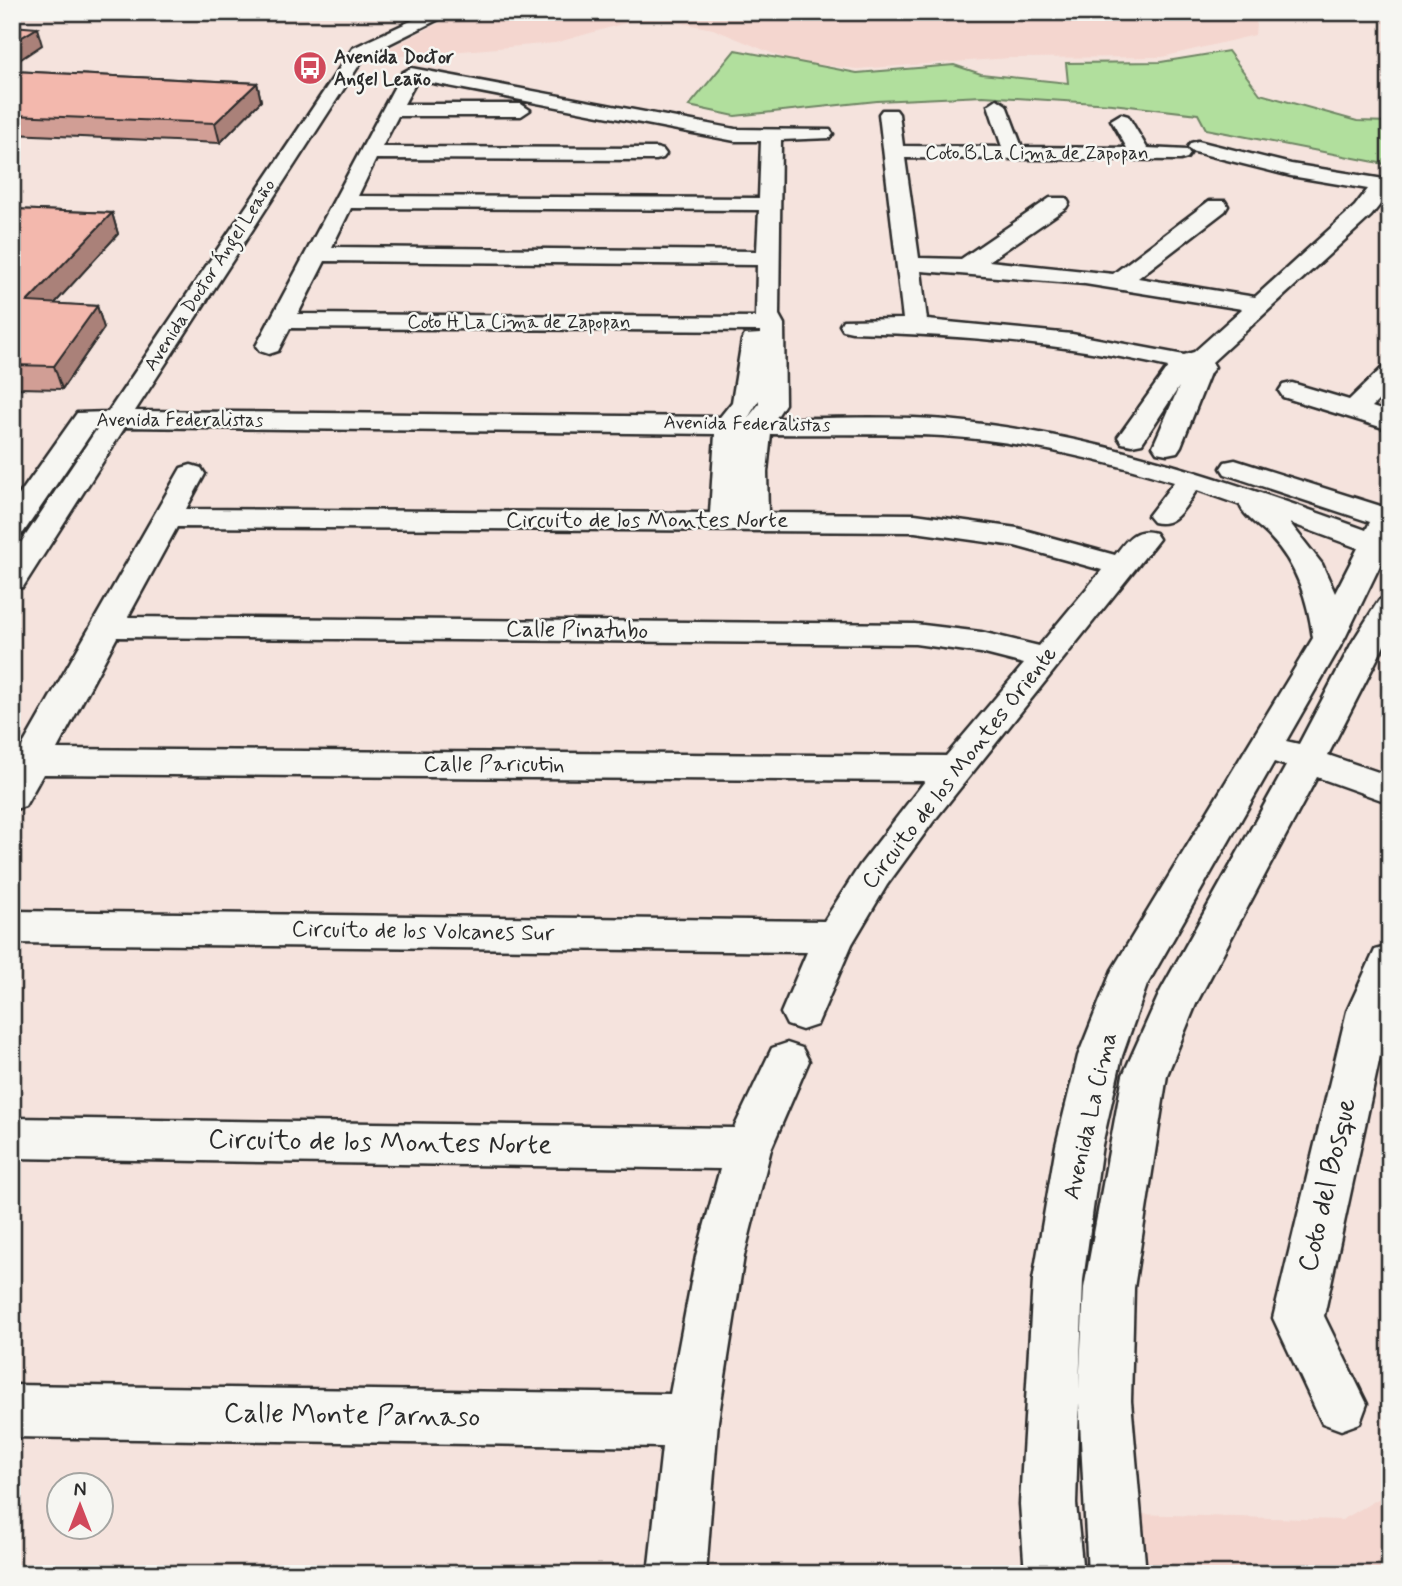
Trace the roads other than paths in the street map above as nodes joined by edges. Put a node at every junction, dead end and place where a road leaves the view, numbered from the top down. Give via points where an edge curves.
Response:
1 (411, 12) edge
2 (445, 12) edge
3 (996, 105) dead end
4 (601, 109) junction
5 (392, 110) junction
6 (888, 114) dead end
7 (1121, 120) dead end
8 (661, 122) junction
9 (822, 134) dead end
10 (771, 136) junction
11 (1014, 151) junction
12 (893, 152) junction
13 (370, 153) junction
14 (1140, 153) junction
15 (656, 154) junction
16 (1380, 191) edge
17 (344, 202) junction
18 (1058, 202) dead end
19 (649, 203) junction
20 (770, 204) junction
21 (1217, 206) dead end
22 (316, 254) junction
23 (769, 258) junction
24 (908, 264) junction
25 (967, 266) junction
26 (1120, 280) junction
27 (1260, 304) junction
28 (282, 321) junction
29 (765, 321) junction
30 (852, 326) dead end
31 (916, 326) junction
32 (269, 346) dead end
33 (134, 352) dead end
34 (1197, 363) junction
35 (1390, 374) edge
36 (1292, 391) dead end
37 (116, 404) junction
38 (1354, 410) junction
39 (751, 414) junction
40 (1390, 422) edge
41 (1132, 437) junction
42 (1167, 446) junction
43 (726, 462) junction
44 (755, 462) junction
45 (191, 474) dead end
46 (1191, 479) junction
47 (1242, 496) junction
48 (167, 518) junction
49 (724, 522) junction
50 (753, 522) junction
51 (12, 527) edge
52 (1385, 533) edge
53 (1122, 566) junction
54 (14, 576) edge
55 (107, 627) junction
56 (1369, 628) edge
57 (1045, 660) junction
58 (1271, 737) junction
59 (1312, 752) junction
60 (32, 761) junction
61 (956, 769) junction
62 (1367, 769) edge
63 (1390, 790) edge
64 (12, 797) edge
65 (12, 927) edge
66 (833, 937) junction
67 (1390, 962) edge
68 (802, 1013) dead end
69 (787, 1060) dead end
70 (12, 1138) edge
71 (748, 1149) junction
72 (1341, 1404) dead end
73 (12, 1411) edge
74 (691, 1420) junction
75 (677, 1574) edge
76 (1054, 1574) edge
77 (1117, 1574) edge

1 - 33 street, Avenida Doctor Ángel Leaño via 339,48
2 - 37 street, Avenida Doctor Ángel Leaño via 359,52
3 - 11 street
4 - 5 street
4 - 5 street via 411,73
4 - 8 street
5 - 13 street
6 - 12 street, Coto B La Cima de Zapopan
7 - 14 street
8 - 10 street via 735,135
8 - 15 street
9 - 10 street
10 - 20 street
11 - 12 street, Coto B La Cima de Zapopan
11 - 14 street, Coto B La Cima de Zapopan
12 - 24 street, Coto B La Cima de Zapopan
13 - 15 street
13 - 17 street
14 - 16 street, Coto B La Cima de Zapopan via 1189,150 1332,177
15 - 19 street
16 - 27 street, Coto B La Cima de Zapopan
17 - 19 street
17 - 22 street
18 - 25 street
19 - 20 street
20 - 23 street
21 - 26 street
22 - 23 street
22 - 28 street
23 - 29 street
24 - 25 street
24 - 31 street, Coto B La Cima de Zapopan
25 - 26 street
26 - 27 street
27 - 34 street, Coto B La Cima de Zapopan
28 - 29 street, Coto H La Cima de Zapopan
28 - 32 street
29 - 39 street
30 - 31 street
31 - 34 street via 1051,338
34 - 41 street, Coto B La Cima de Zapopan
34 - 42 street, Coto B La Cima de Zapopan
35 - 38 street
36 - 38 street
37 - 39 street, Avenida Federalistas
37 - 51 street, Avenida Federalistas via 86,421
37 - 54 street, Avenida Doctor Ángel Leaño
38 - 40 street
39 - 41 street, Avenida Federalistas via 987,412
39 - 43 street
39 - 44 street
39 - 46 street, Avenida Federalistas via 985,432 1090,451
41 - 42 street, Avenida Federalistas
42 - 52 street, Avenida Federalistas
43 - 44 street
43 - 49 street
44 - 50 street
45 - 48 street
46 - 47 street, Avenida Federalistas
46 - 53 street, Circuito de los Montes Oriente
47 - 52 street, Avenida Federalistas
47 - 56 street via 1303,558 1322,597
48 - 49 street, Circuito de los Montes Norte
48 - 55 street
49 - 50 street, Circuito de los Montes Norte
50 - 53 street, Circuito de los Montes Norte via 943,525 1017,537
52 - 56 street, Avenida La Cima
53 - 57 street, Circuito de los Montes Oriente
55 - 57 street, Calle Pinatubo via 915,634 957,638
55 - 60 street
56 - 58 street, Avenida La Cima
56 - 59 street, Avenida La Cima
57 - 61 street, Circuito de los Montes Oriente
58 - 59 street
58 - 76 street, Avenida La Cima via 1127,982 1100,1056 1079,1145 1058,1280 1048,1504
59 - 62 street
59 - 77 street, Avenida La Cima via 1176,1002 1145,1075 1110,1288 1105,1401
60 - 61 street, Calle Paricutin
60 - 64 street
61 - 66 street, Circuito de los Montes Oriente via 879,865
62 - 63 street
65 - 66 street, Circuito de los Volcanes Sur
66 - 68 street, Circuito de los Montes Oriente
67 - 72 street, Coto del Bosque via 1368,1011 1298,1318
69 - 71 street
70 - 71 street, Circuito de los Montes Norte
71 - 74 street via 720,1256
73 - 74 street, Calle Monte Parnaso
74 - 75 street

